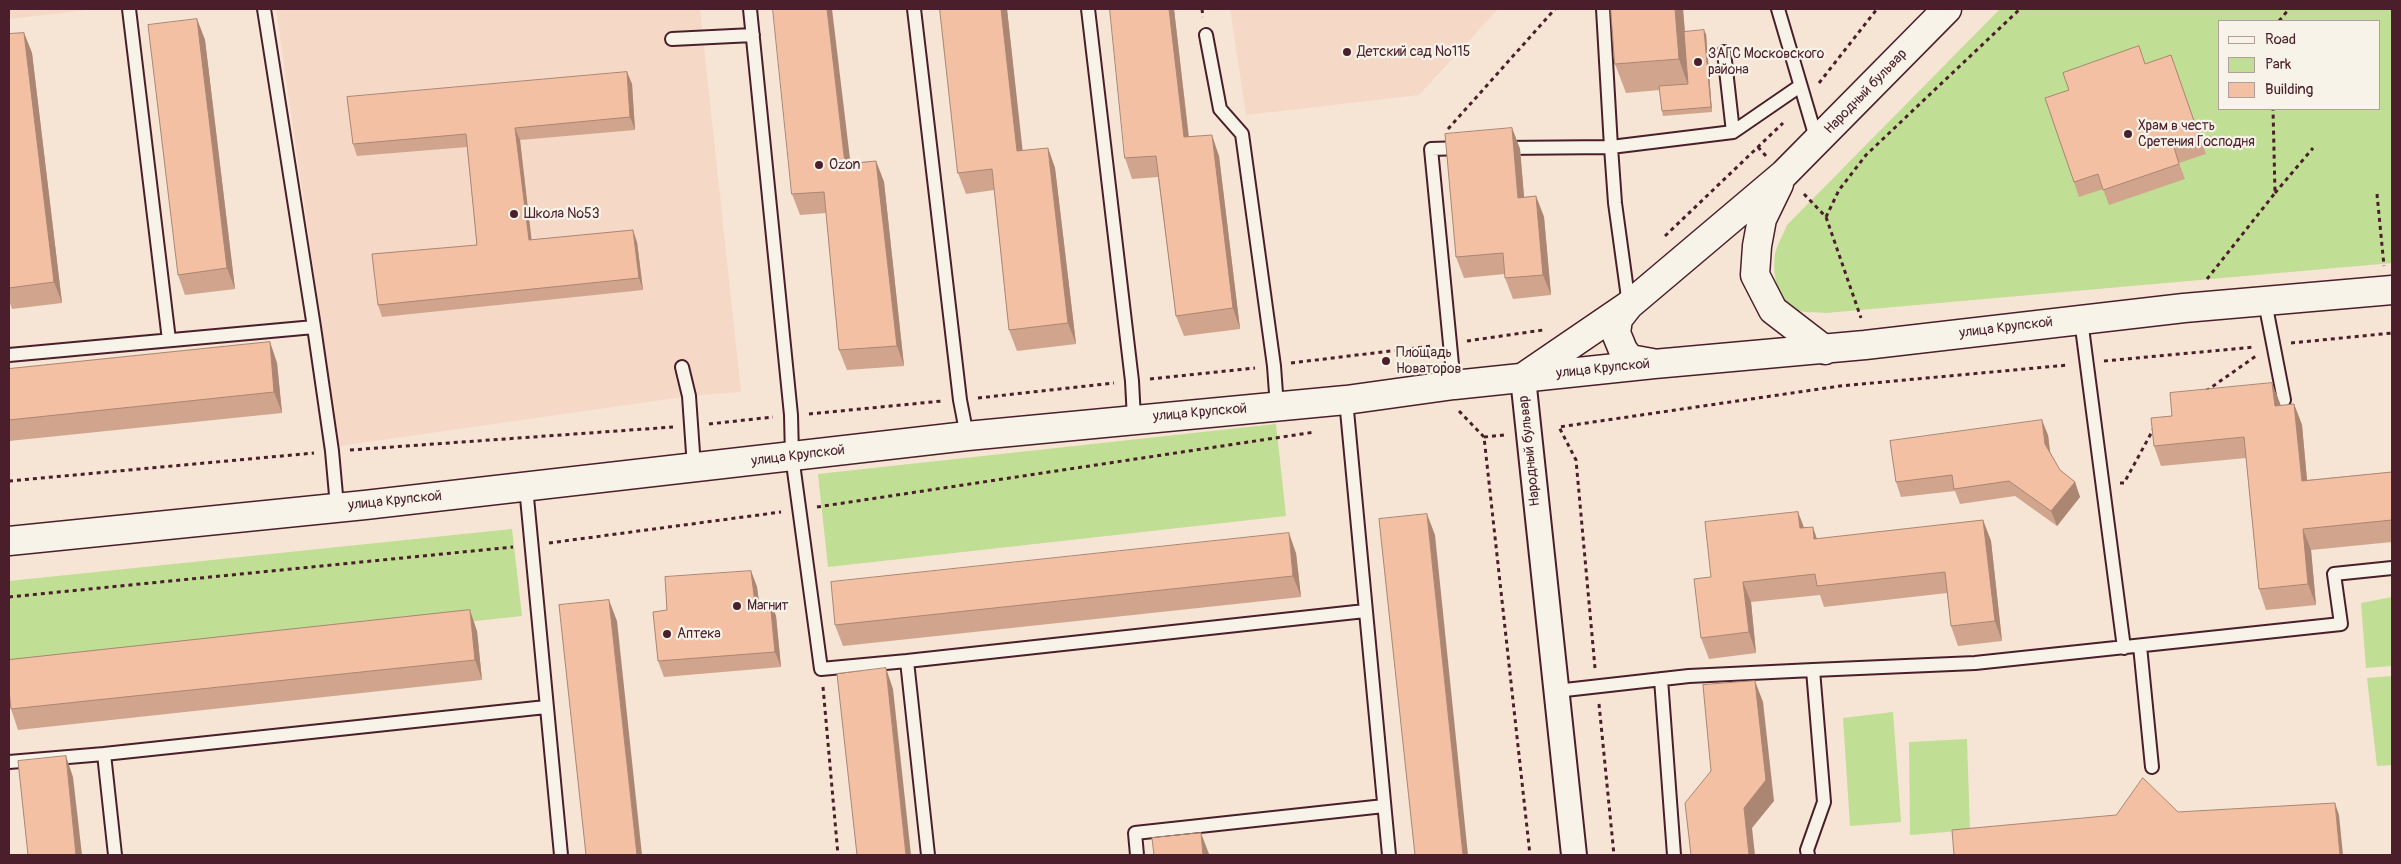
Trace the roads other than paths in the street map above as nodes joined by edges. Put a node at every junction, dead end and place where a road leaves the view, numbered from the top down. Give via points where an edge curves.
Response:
1 (128, 9) edge
2 (264, 9) edge
3 (750, 9) edge
4 (914, 9) edge
5 (1088, 9) edge
6 (1603, 9) edge
7 (1778, 9) edge
8 (1947, 9) edge
9 (753, 35) junction
10 (1206, 35) dead end
11 (672, 39) dead end
12 (1724, 52) dead end
13 (1800, 86) junction
14 (1733, 132) junction
15 (1817, 142) junction
16 (1611, 147) junction
17 (1784, 174) junction
18 (2391, 290) edge
19 (2265, 302) junction
20 (1629, 305) junction
21 (2081, 320) junction
22 (314, 327) junction
23 (170, 340) junction
24 (1825, 350) junction
25 (9, 355) edge
26 (1654, 364) junction
27 (682, 367) dead end
28 (1522, 378) junction
29 (1454, 385) junction
30 (1346, 400) junction
31 (2284, 400) dead end
32 (1277, 407) junction
33 (1134, 419) junction
34 (967, 436) junction
35 (792, 456) junction
36 (694, 468) junction
37 (526, 487) junction
38 (337, 506) junction
39 (9, 540) edge
40 (2392, 568) edge
41 (1365, 611) junction
42 (2140, 646) junction
43 (2124, 648) junction
44 (907, 661) junction
45 (1813, 670) junction
46 (1661, 679) junction
47 (1556, 692) junction
48 (546, 707) junction
49 (104, 754) junction
50 (9, 762) edge
51 (2152, 767) dead end
52 (1384, 806) junction
53 (115, 855) edge
54 (560, 855) edge
55 (928, 855) edge
56 (1137, 855) edge
57 (1389, 855) edge
58 (1574, 855) edge
59 (1674, 855) edge
60 (1808, 855) edge

1 - 23 lane
2 - 22 lane
3 - 9 lane
4 - 34 lane via 960,400
5 - 33 lane
6 - 16 lane
7 - 13 lane
8 - 15 street, Народный бульвар
9 - 11 lane
9 - 35 lane via 791,415
10 - 32 lane via 1220,110 1242,134
12 - 14 lane
13 - 14 lane
13 - 15 lane
14 - 16 lane
15 - 17 street, Народный бульвар
16 - 20 lane
16 - 29 lane via 1431,149
17 - 20 street, Народный бульвар
17 - 24 street, Народный бульвар via 1762,219 1756,246 1755,275 1772,310
18 - 19 street, улица Крупской
19 - 21 street, улица Крупской
19 - 31 lane
20 - 26 street via 1618,319 1616,332 1622,350 1630,359
20 - 28 street, Народный бульвар
21 - 24 street, улица Крупской
21 - 43 lane
22 - 23 lane
22 - 38 lane
23 - 25 lane
24 - 26 street, улица Крупской
26 - 28 street, улица Крупской
27 - 36 lane via 689,396
28 - 29 street, улица Крупской
28 - 47 street, Народный бульвар
29 - 30 street, улица Крупской
30 - 32 street, улица Крупской
30 - 41 lane
32 - 33 street, улица Крупской
33 - 34 street, улица Крупской
34 - 35 street, улица Крупской
35 - 36 street, улица Крупской
35 - 44 lane via 821,669
36 - 37 street, улица Крупской
37 - 38 street, улица Крупской
37 - 48 lane
38 - 39 street, улица Крупской
40 - 42 lane via 2334,574 2341,624
41 - 44 lane
41 - 52 lane
42 - 43 lane
42 - 51 lane
43 - 45 lane via 1975,664
44 - 55 lane
45 - 46 lane
45 - 60 lane via 1824,802
46 - 47 lane
46 - 59 lane
47 - 58 street, Народный бульвар
48 - 49 lane
48 - 54 lane
49 - 50 lane
49 - 53 lane
52 - 56 lane via 1135,833
52 - 57 lane

